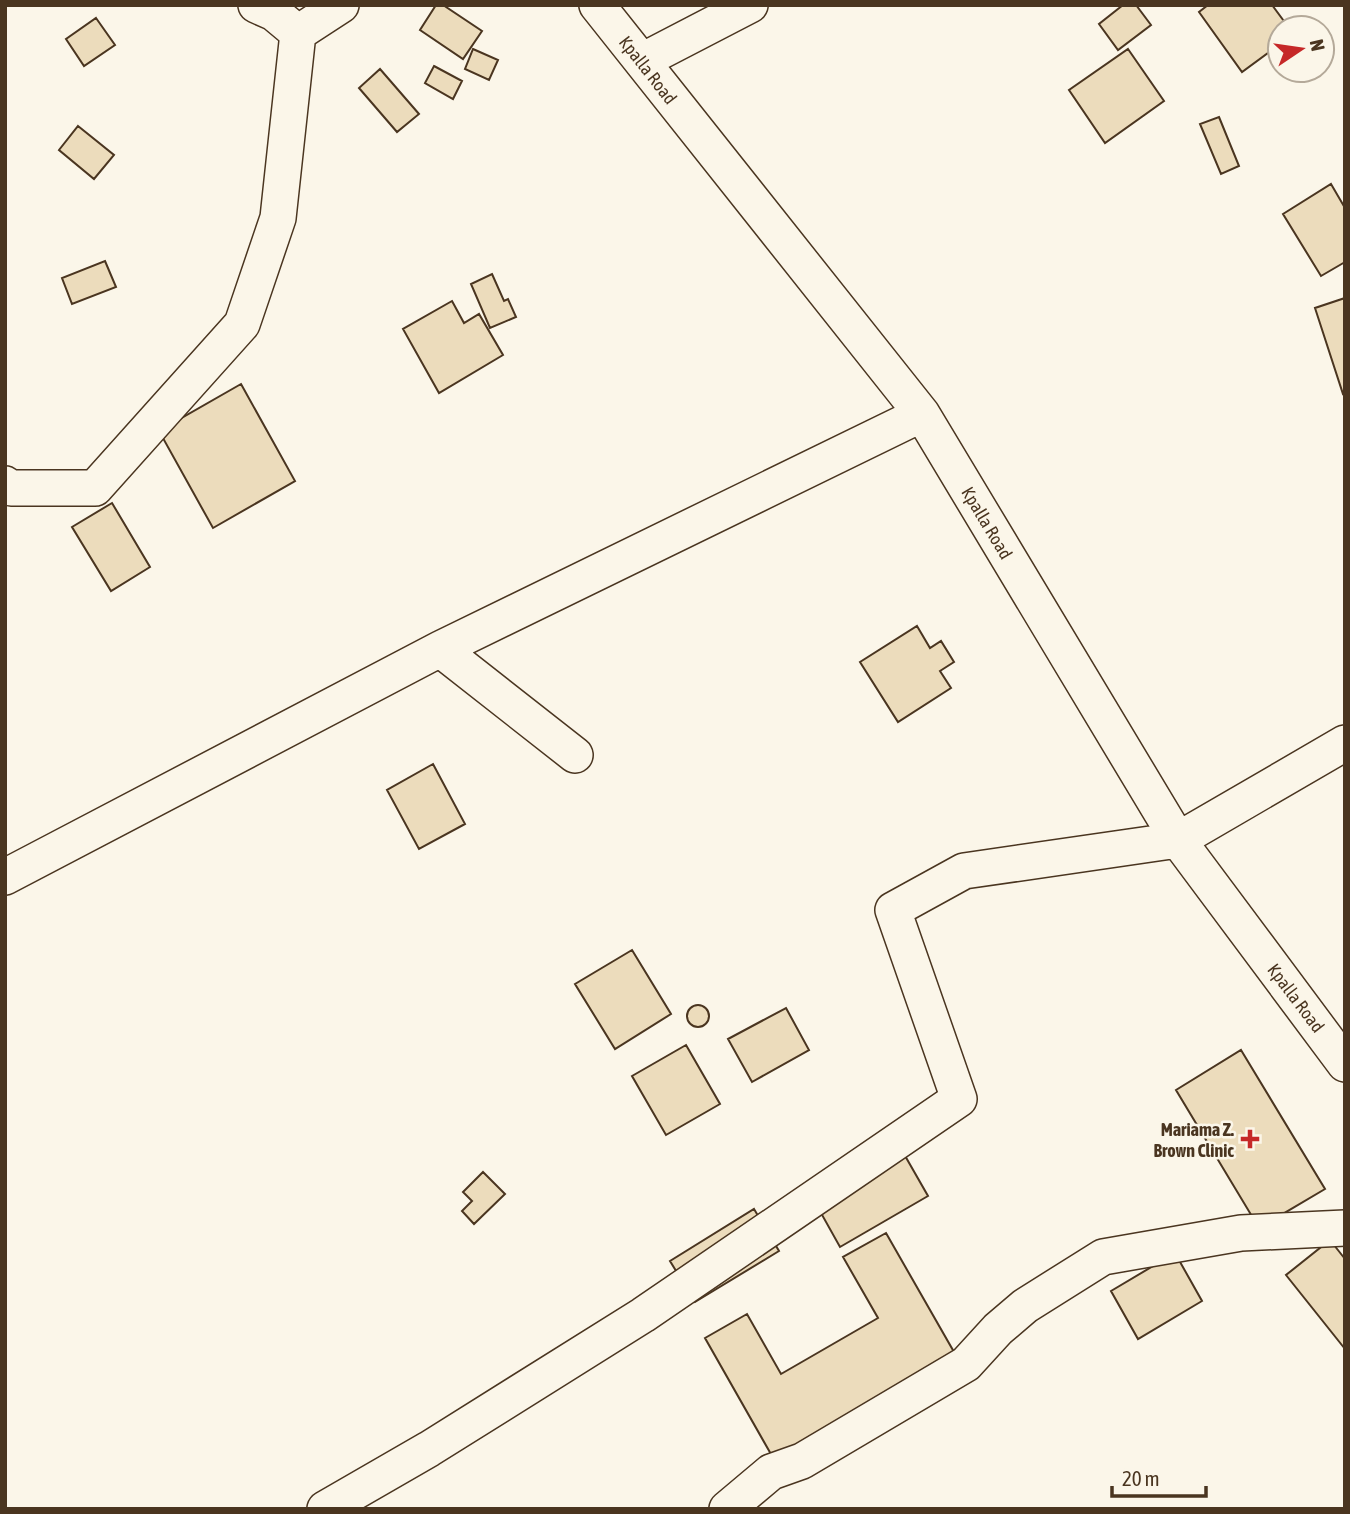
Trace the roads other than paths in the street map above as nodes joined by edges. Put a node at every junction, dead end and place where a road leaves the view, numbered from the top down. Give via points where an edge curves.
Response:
1 (256, 5) edge
2 (341, 5) edge
3 (597, 5) edge
4 (750, 5) edge
5 (298, 33) junction
6 (642, 61) junction
7 (922, 414) junction
8 (5, 484) edge
9 (440, 649) junction
10 (1345, 743) edge
11 (575, 755) dead end
12 (1178, 840) junction
13 (5, 877) edge
14 (1345, 1064) edge
15 (1345, 1228) edge
16 (325, 1509) edge
17 (727, 1509) edge

1 - 5 street
2 - 5 street
3 - 6 street, Kpalla Road
4 - 6 street
5 - 8 street via 278,218 242,324 95,488 10,488
6 - 7 street, Kpalla Road
7 - 9 street
7 - 12 street, Kpalla Road
9 - 11 street
9 - 13 street
10 - 12 street
12 - 14 street, Kpalla Road
12 - 16 street via 964,871 893,910 959,1099 643,1315
15 - 17 street via 1241,1233 1103,1257 1026,1306 966,1364 802,1461 771,1472

